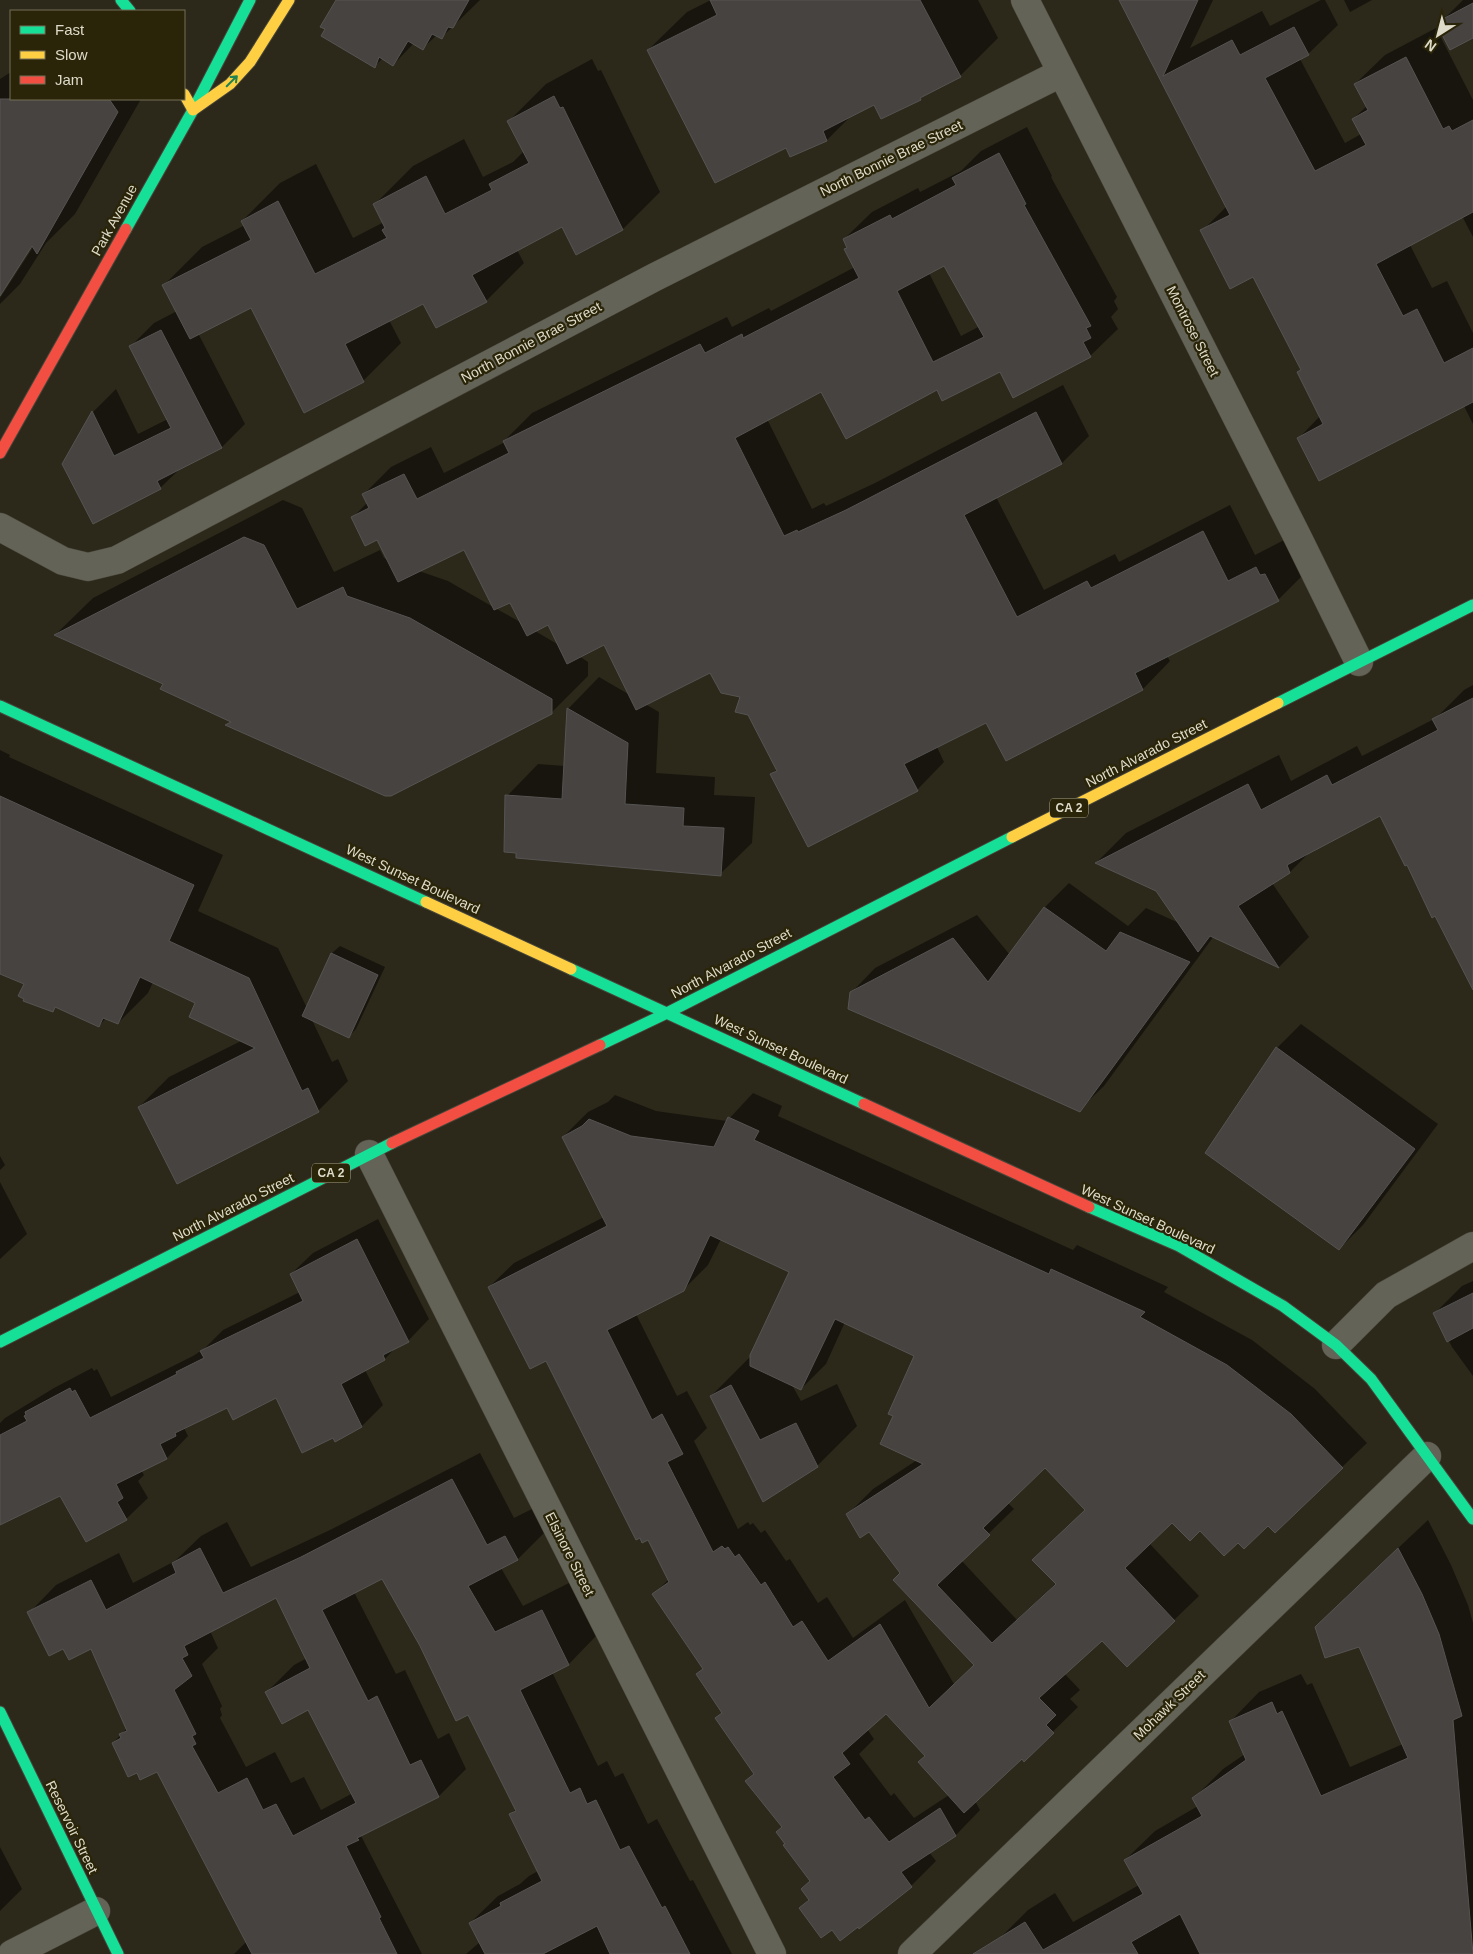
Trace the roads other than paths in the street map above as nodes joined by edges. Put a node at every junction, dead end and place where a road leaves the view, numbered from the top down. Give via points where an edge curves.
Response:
1 (250, 0) edge
2 (289, 0) edge
3 (1025, 0) edge
4 (1061, 74) junction
5 (185, 96) edge
6 (192, 110) junction
7 (0, 453) edge
8 (0, 528) edge
9 (1473, 605) edge
10 (1359, 662) junction
11 (0, 706) edge
12 (667, 1014) junction
13 (369, 1154) junction
14 (1473, 1246) edge
15 (0, 1342) edge
16 (1336, 1344) junction
17 (1427, 1456) junction
18 (1473, 1519) edge
19 (0, 1712) edge
20 (96, 1911) junction
21 (12, 1954) edge
22 (118, 1954) edge
23 (772, 1954) edge
24 (912, 1954) edge

1 - 6 main road, Park Avenue
6 -> 2 main road via 230,84 250,62
3 - 4 street, Montrose Street
4 - 8 street, North Bonnie Brae Street via 654,277 117,560 88,567 63,561
4 - 10 street, Montrose Street via 1298,536
5 - 6 main road
6 - 7 main road, Park Avenue
9 - 10 main road, North Alvarado Street / CA 2
10 - 12 main road, North Alvarado Street / CA 2
11 - 12 main road, West Sunset Boulevard
12 - 13 main road, North Alvarado Street / CA 2
12 - 16 main road, West Sunset Boulevard via 1179,1246 1283,1306
13 - 15 main road, North Alvarado Street / CA 2
13 - 23 street, Elsinore Street
14 - 16 street via 1386,1296
16 - 17 main road, West Sunset Boulevard via 1371,1379
17 - 18 main road, West Sunset Boulevard
17 - 24 street, Mohawk Street
19 - 20 main road, Reservoir Street
20 - 21 street
20 - 22 main road, Reservoir Street

